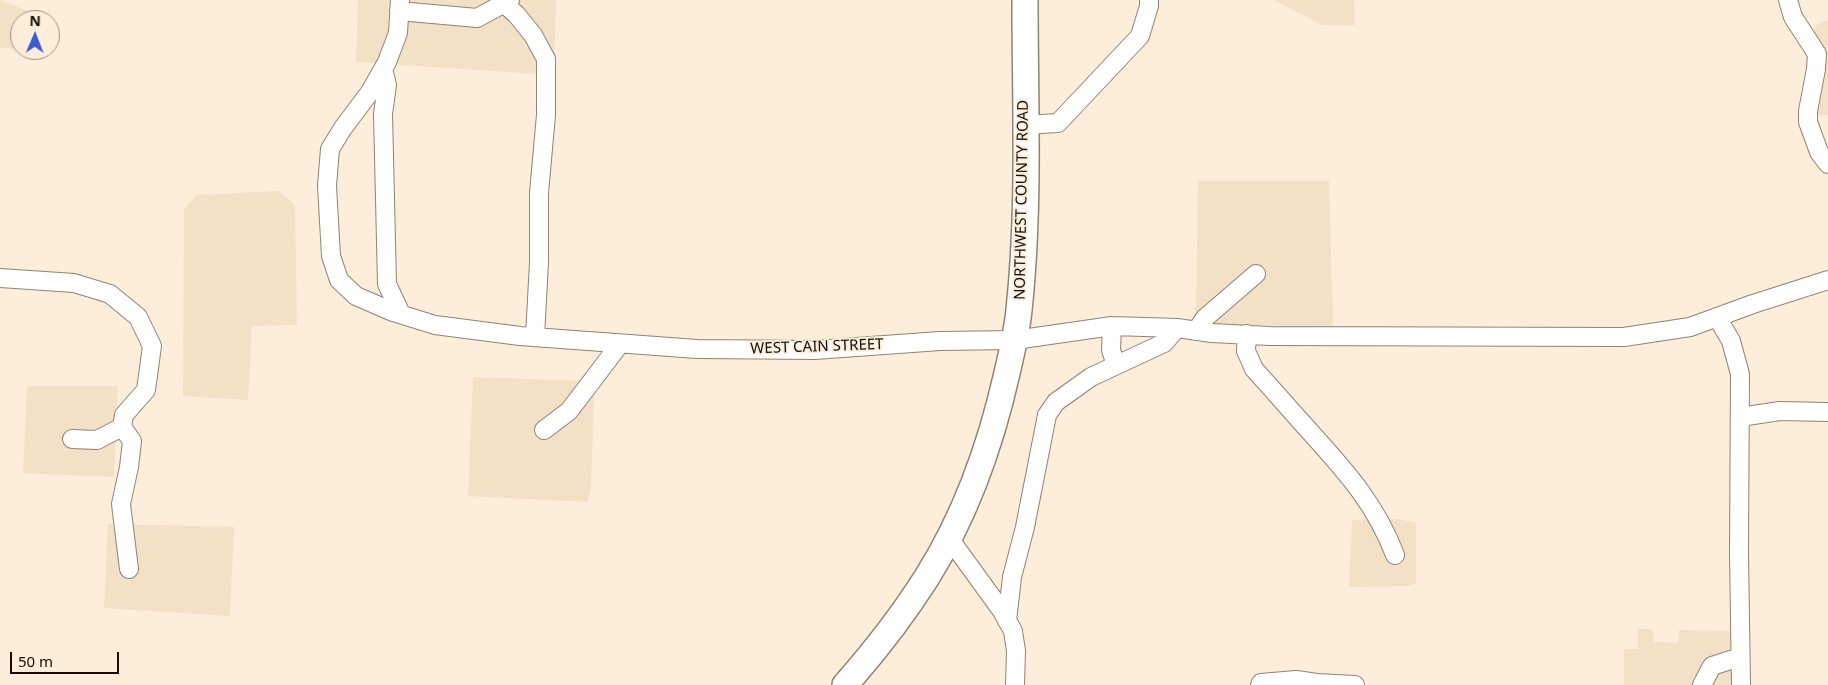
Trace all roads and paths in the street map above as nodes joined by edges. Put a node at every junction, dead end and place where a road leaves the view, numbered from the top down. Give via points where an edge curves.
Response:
1 (1025, 0) edge
2 (1149, 0) edge
3 (1788, 0) edge
4 (506, 2) edge
5 (400, 6) edge
6 (1822, 58) edge
7 (382, 70) junction
8 (1025, 126) junction
9 (1828, 164) edge
10 (1256, 274) dead end
11 (0, 278) edge
12 (1828, 280) edge
13 (401, 314) junction
14 (1717, 317) junction
15 (1112, 326) junction
16 (1177, 328) junction
17 (1196, 330) junction
18 (1247, 334) junction
19 (535, 337) junction
20 (1014, 340) junction
21 (620, 344) junction
22 (1116, 365) junction
23 (1828, 412) edge
24 (1740, 417) junction
25 (122, 427) junction
26 (544, 430) dead end
27 (72, 439) dead end
28 (949, 538) junction
29 (1395, 555) dead end
30 (129, 568) dead end
31 (1007, 621) junction
32 (1740, 657) junction
33 (1318, 684) edge
34 (845, 685) edge
35 (1015, 685) edge
36 (1260, 685) edge
37 (1355, 685) edge
38 (1702, 685) edge
39 (1741, 685) edge

1 - 8 highway, NORTHWEST COUNTY ROAD
2 - 8 street via 1140,36 1058,123
3 - 6 street via 1793,17
4 - 5 street via 478,18
4 - 19 street via 533,34 546,60
5 - 7 street, WEST CAIN STREET via 398,33
6 - 9 street via 1816,68 1808,122
7 - 13 street via 387,85 383,114 387,284
7 - 13 street, WEST CAIN STREET via 330,149 327,186 331,256 339,280 356,296
8 - 20 highway, NORTHWEST COUNTY ROAD via 1024,247
10 - 17 street via 1205,318
11 - 25 street via 74,283 110,294 138,317 152,346 146,390 124,415
12 - 14 street, WEST CAIN STREET
13 - 19 street, WEST CAIN STREET via 435,325
14 - 18 street, WEST CAIN STREET via 1690,327 1624,337
14 - 24 street via 1731,341 1740,374
15 - 16 street, WEST CAIN STREET
15 - 20 street, WEST CAIN STREET
15 - 22 street
16 - 17 street, WEST CAIN STREET
16 - 22 street via 1164,343
17 - 18 street, WEST CAIN STREET
18 - 29 street via 1246,351 1254,369 1349,475 1386,531
19 - 21 street, WEST CAIN STREET
20 - 21 street, WEST CAIN STREET via 940,341 815,350 698,349
20 - 28 highway, NORTHWEST COUNTY ROAD via 999,411 968,497
21 - 26 street via 568,412
22 - 31 street via 1056,402 1047,415 1012,577
23 - 24 street via 1780,411
24 - 32 street
25 - 27 street via 97,440
25 - 30 street via 132,441 121,504
28 - 31 street
28 - 34 highway, NORTHWEST COUNTY ROAD via 909,604
31 - 35 street via 1013,631 1016,651
32 - 38 street via 1712,666
32 - 39 street
33 - 36 street via 1296,680
33 - 37 street

